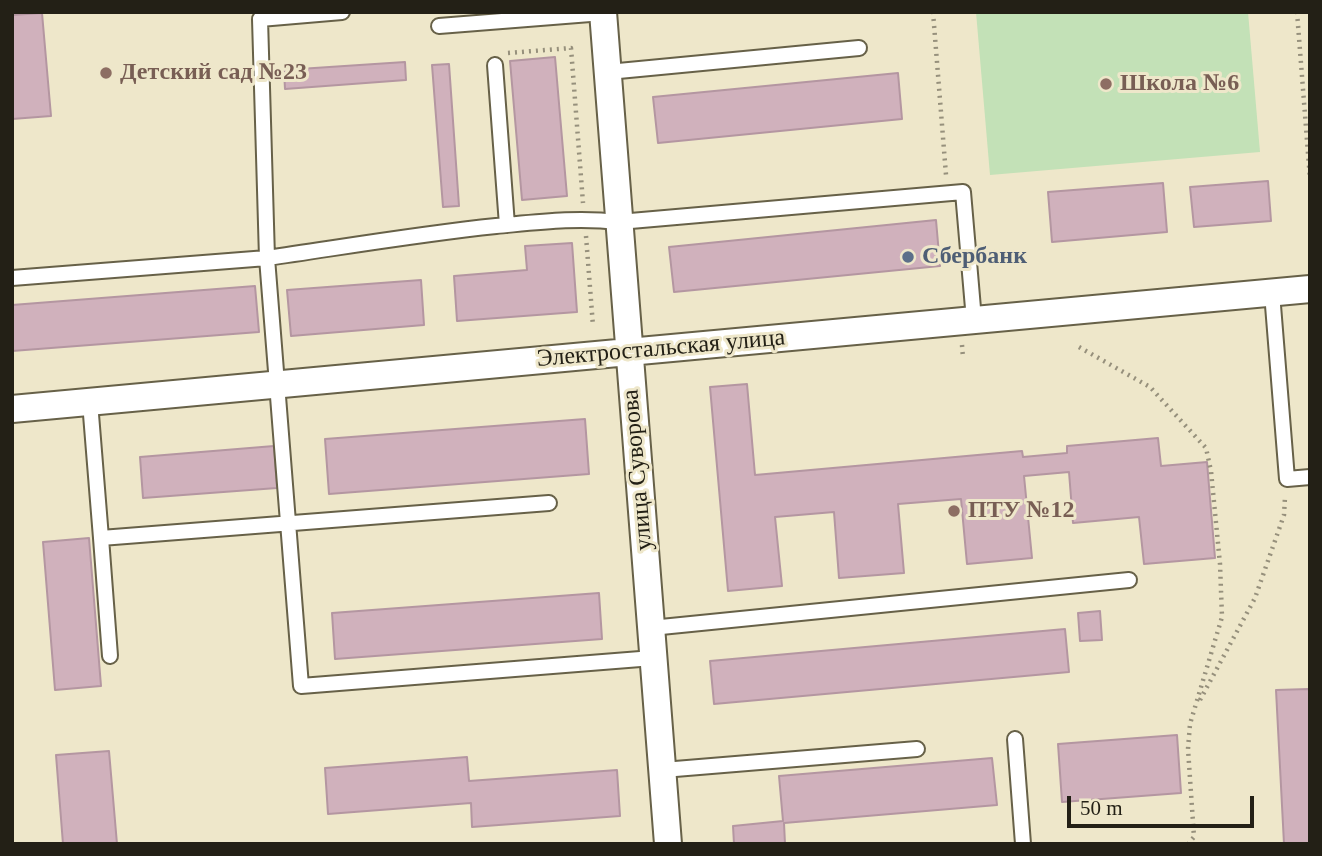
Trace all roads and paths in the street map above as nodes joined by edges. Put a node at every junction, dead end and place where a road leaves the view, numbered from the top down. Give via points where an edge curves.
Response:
1 (342, 12) edge
2 (933, 12) edge
3 (1297, 12) edge
4 (603, 13) edge
5 (439, 26) dead end
6 (859, 48) dead end
7 (495, 65) joint
8 (608, 72) junction
9 (1310, 178) edge
10 (948, 193) junction
11 (584, 218) junction
12 (619, 222) junction
13 (507, 225) junction
14 (267, 258) junction
15 (12, 278) edge
16 (1310, 289) edge
17 (1272, 293) junction
18 (974, 320) junction
19 (593, 326) dead end
20 (1079, 347) dead end
21 (629, 352) junction
22 (277, 384) junction
23 (90, 402) junction
24 (12, 409) edge
25 (1310, 477) edge
26 (1287, 479) junction
27 (549, 503) dead end
28 (288, 523) junction
29 (101, 538) junction
30 (1129, 580) dead end
31 (651, 628) junction
32 (110, 656) dead end
33 (653, 658) junction
34 (1197, 706) junction
35 (1015, 738) dead end
36 (917, 749) dead end
37 (663, 770) junction
38 (668, 844) edge
39 (1023, 844) edge
40 (1188, 844) edge

1 - 14 lane via 261,19
2 - 10 path
3 - 9 path
4 - 5 lane
4 - 8 street, улица Суворова
6 - 8 lane
7 - 11 path via 494,54 571,48
7 - 13 lane
8 - 12 street, улица Суворова
10 - 12 lane
10 - 18 lane via 963,192
11 - 12 lane
11 - 13 lane
11 - 19 path
12 - 21 street, улица Суворова
13 - 14 lane
14 - 15 lane
14 - 22 lane
16 - 17 street, Электростальская улица
17 - 18 street, Электростальская улица
17 - 26 lane
18 - 21 street, Электростальская улица
20 - 34 path via 1150,387 1206,448 1222,617
21 - 22 street, Электростальская улица
21 - 31 street, улица Суворова
22 - 23 street, Электростальская улица
22 - 28 lane
23 - 24 street, Электростальская улица
23 - 29 lane
25 - 26 lane
26 - 34 path via 1284,515 1255,598
27 - 28 lane
28 - 29 lane
28 - 33 lane via 301,686
29 - 32 lane
30 - 31 lane
31 - 33 street, улица Суворова
33 - 37 street, улица Суворова
34 - 40 path via 1188,749 1194,837
35 - 39 lane
36 - 37 lane
37 - 38 street, улица Суворова

